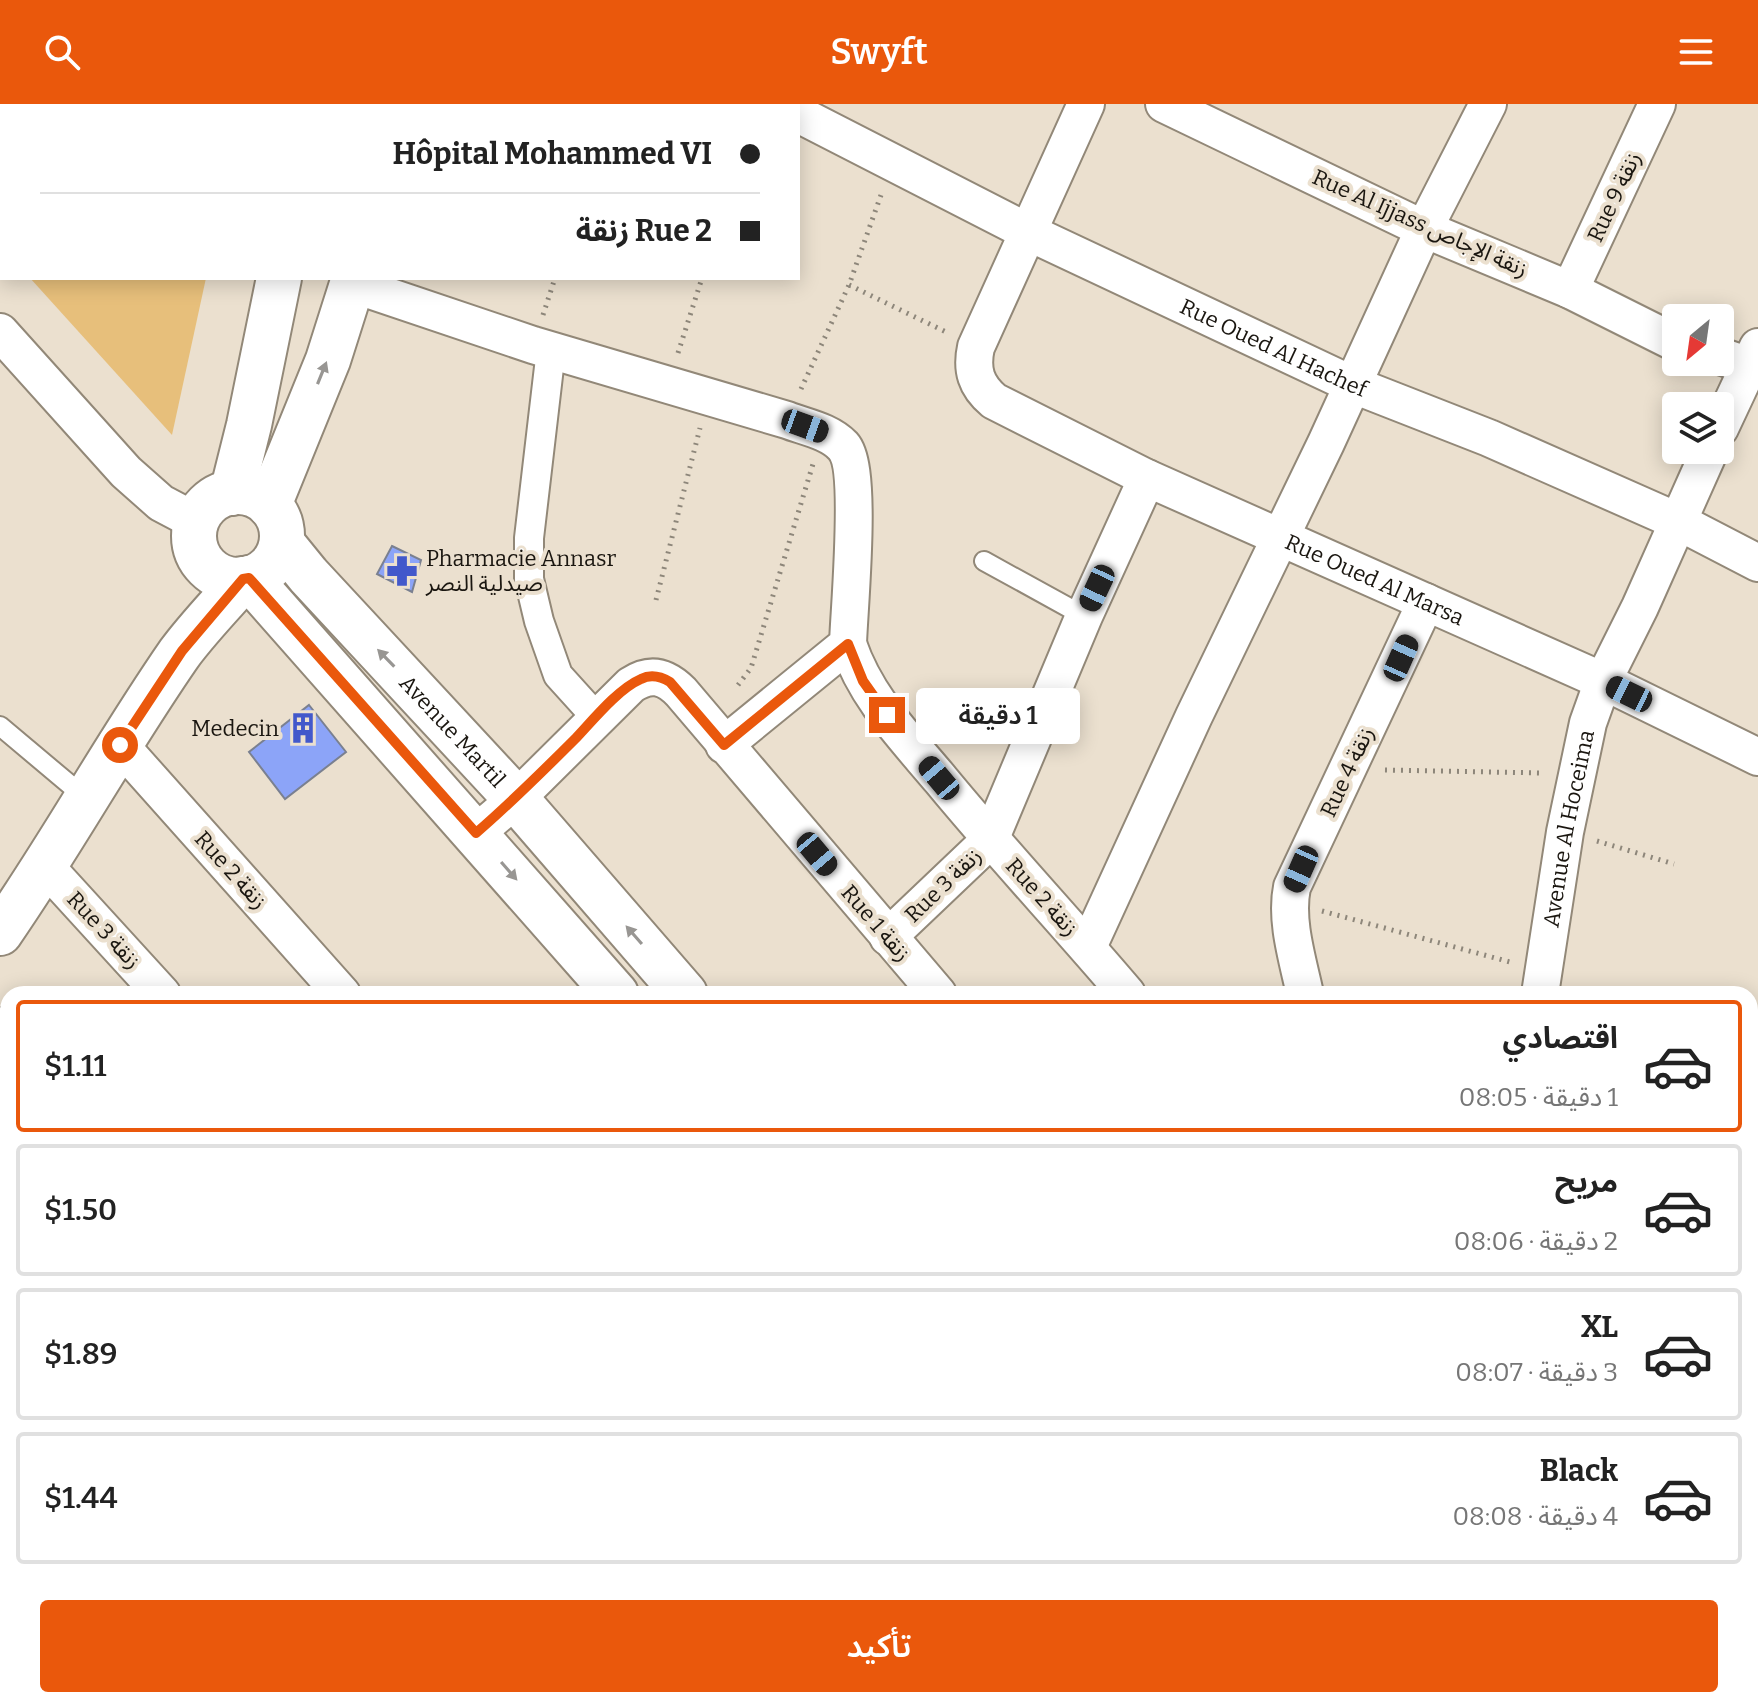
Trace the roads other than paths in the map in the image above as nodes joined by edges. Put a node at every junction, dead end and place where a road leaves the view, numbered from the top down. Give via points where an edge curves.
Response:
1 (1086, 104) edge
2 (1164, 104) edge
3 (1488, 104) edge
4 (1657, 104) edge
5 (800, 115) edge
6 (1424, 229) junction
7 (1030, 233) junction
8 (279, 280) edge
9 (353, 281) edge
10 (1570, 290) junction
11 (0, 332) edge
12 (1662, 336) edge
13 (551, 350) junction
14 (1746, 359) edge
15 (1351, 384) junction
16 (1734, 392) edge
17 (1703, 464) edge
18 (1147, 478) junction
19 (261, 514) junction
20 (1677, 521) junction
21 (1280, 537) junction
22 (198, 538) junction
23 (984, 561) dead end
24 (1758, 563) edge
25 (246, 579) junction
26 (1426, 602) junction
27 (1084, 616) junction
28 (848, 644) junction
29 (182, 651) junction
30 (1603, 681) junction
31 (596, 717) junction
32 (0, 726) edge
33 (120, 745) junction
34 (724, 745) junction
35 (1758, 757) edge
36 (87, 799) junction
37 (516, 799) junction
38 (476, 833) junction
39 (990, 840) junction
40 (46, 867) junction
41 (0, 933) edge
42 (888, 937) junction
43 (1088, 947) junction
44 (1540, 982) edge
45 (155, 986) edge
46 (335, 986) edge
47 (609, 986) edge
48 (678, 986) edge
49 (931, 986) edge
50 (1120, 986) edge
51 (1304, 986) edge

1 - 7 street
2 - 6 street, Rue Al Ijjass زنقة الإجاص
3 - 6 street
4 - 10 street, Rue 9 زنقة
5 - 7 street, Rue Oued Al Hachef
6 - 10 street, Rue Al Ijjass زنقة الإجاص
6 - 15 street
7 - 15 street, Rue Oued Al Hachef
7 - 18 street, Rue Oued Al Marsa via 976,347 975,375 994,401
8 - 19 street via 249,425
9 - 13 street
19 -> 9 street via 328,360
10 - 12 street, Rue Al Ijjass زنقة الإجاص
11 - 22 street via 126,472
13 - 28 street via 787,420 844,447 854,488
13 - 31 street via 529,579 558,675
14 - 16 street
15 - 20 street, Rue Oued Al Hachef
15 - 21 street
17 - 20 street, Avenue Al Hoceima
18 - 21 street, Rue Oued Al Marsa
18 - 27 street, Rue 3 زنقة
19 - 22 street via 211,502
19 - 25 street via 271,565
37 -> 19 street, Avenue Martil via 308,575
20 - 24 street, Rue Oued Al Hachef
20 - 30 street, Avenue Al Hoceima
21 - 26 street, Rue Oued Al Marsa
21 - 43 street
22 - 25 street via 204,564 232,579
22 - 29 street
23 - 27 lane
25 - 29 street
25 - 38 street
26 - 30 street, Rue Oued Al Marsa
26 - 51 street, Rue 4 زنقة via 1289,902
27 - 39 street, Rue 3 زنقة
28 - 34 street
28 - 39 street, Rue 2 زنقة via 869,693
29 - 33 street
30 - 35 street, Rue Oued Al Marsa
30 - 44 street, Avenue Al Hoceima via 1576,774
31 - 34 street, Rue 1 زنقة via 631,685 652,676 670,682
31 - 37 street, Rue 1 زنقة
32 - 36 lane
33 - 36 street
33 - 46 street, Rue 2 زنقة
34 - 42 street, Rue 1 زنقة
36 - 40 street
37 - 38 street, Rue 1 زنقة
48 -> 37 street, Avenue Martil
38 -> 47 street
39 - 42 street, Rue 3 زنقة
39 - 43 street, Rue 2 زنقة
40 - 41 street
40 - 45 street, Rue 3 زنقة
42 - 49 street, Rue 1 زنقة
43 - 50 street, Rue 2 زنقة

